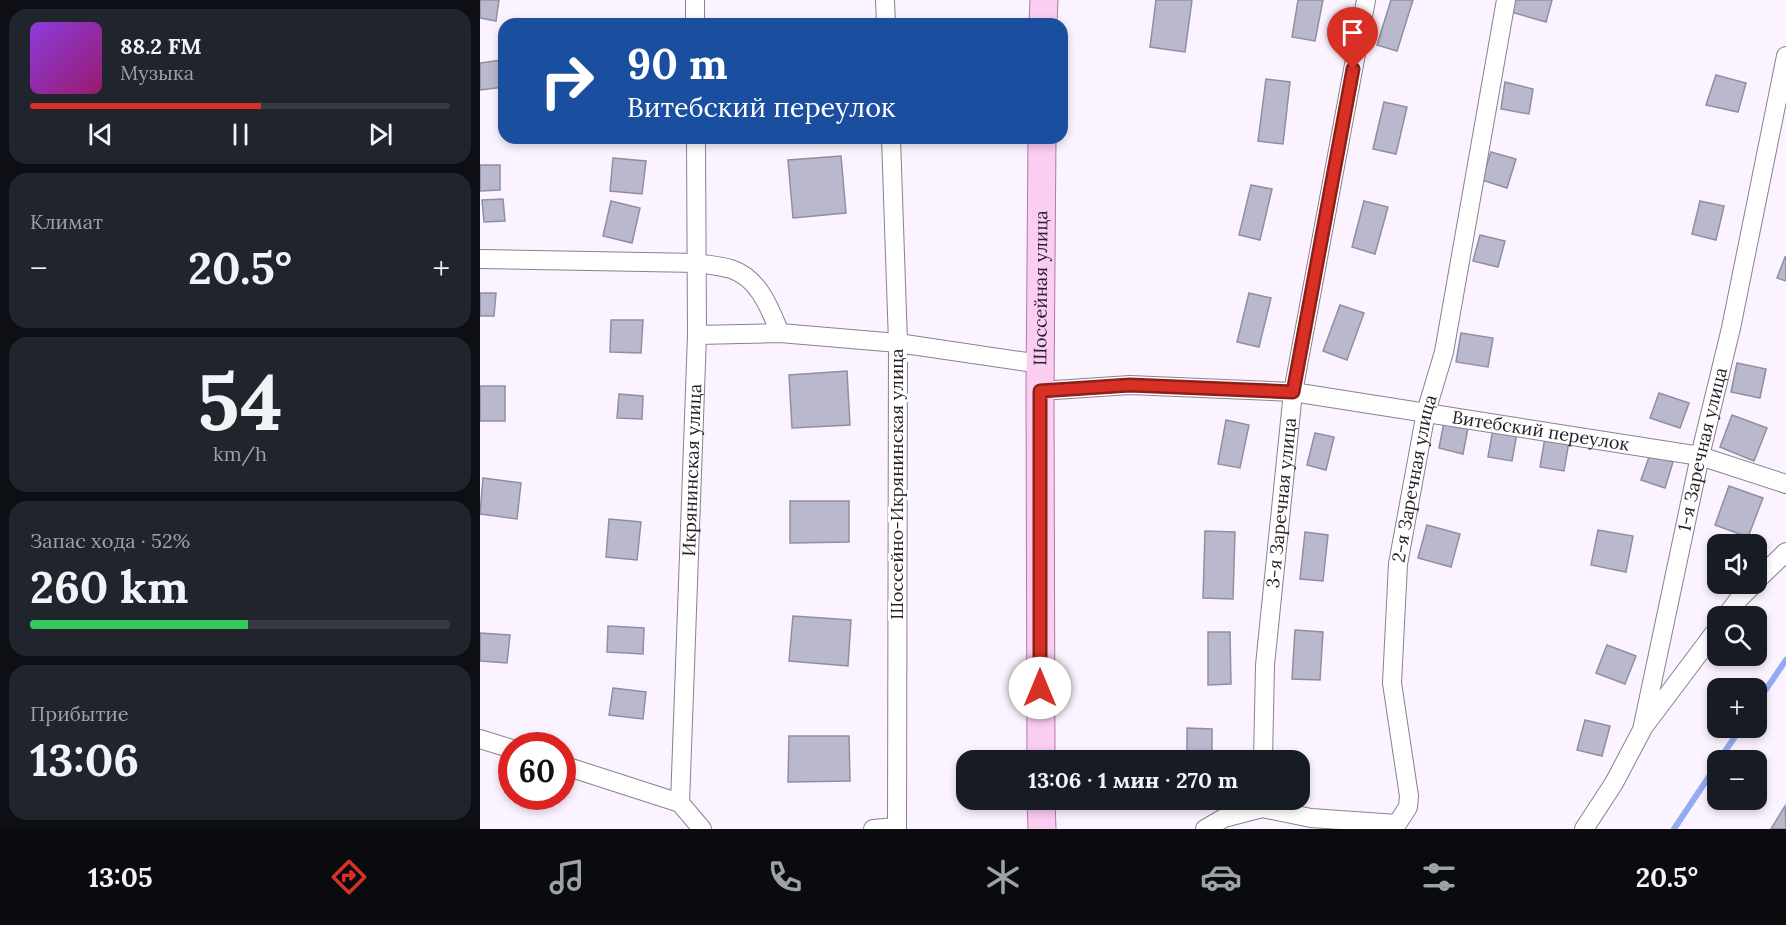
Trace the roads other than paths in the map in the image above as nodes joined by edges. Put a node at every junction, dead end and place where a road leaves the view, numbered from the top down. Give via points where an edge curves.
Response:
1 (695, 0) edge
2 (885, 0) edge
3 (1044, 0) edge
4 (1366, 0) edge
5 (1506, 0) edge
6 (695, 18) edge
7 (886, 18) edge
8 (1043, 18) edge
9 (1786, 56) edge
10 (696, 144) edge
11 (891, 144) edge
12 (1042, 144) edge
13 (480, 258) edge
14 (698, 263) junction
15 (780, 333) junction
16 (697, 335) junction
17 (898, 343) junction
18 (1040, 364) junction
19 (1040, 391) junction
20 (1293, 392) junction
21 (1426, 412) junction
22 (1700, 456) junction
23 (1786, 484) edge
24 (1786, 552) edge
25 (1767, 570) edge
26 (1744, 594) edge
27 (1734, 606) edge
28 (1707, 643) edge
29 (1642, 730) junction
30 (480, 739) edge
31 (498, 745) edge
32 (1041, 750) edge
33 (1263, 750) edge
34 (576, 770) edge
35 (680, 803) junction
36 (1041, 810) edge
37 (1246, 810) edge
38 (1283, 810) edge
39 (1400, 826) edge
40 (896, 828) edge
41 (702, 829) edge
42 (873, 829) edge
43 (1042, 829) edge
44 (1205, 829) edge
45 (1584, 829) edge

1 - 6 street
2 - 7 street
3 - 8 main road
4 - 20 street, 3-я Заречная улица
5 - 21 street, 2-я Заречная улица via 1444,352
9 - 22 street, 1-я Заречная улица via 1731,328
10 - 14 street, Икрянинская улица
11 - 17 street, Шоссейно-Икрянинская улица
12 - 18 main road, Шоссейная улица
13 - 14 street
14 - 15 street via 733,269 747,278 759,291
14 - 16 street, Икрянинская улица
15 - 16 street
15 - 17 street
16 - 35 street, Икрянинская улица
17 - 18 street
17 - 40 street, Шоссейно-Икрянинская улица
18 - 19 main road, Шоссейная улица
19 - 20 street, Витебский переулок via 1130,385
19 - 32 main road, Шоссейная улица
20 - 21 street, Витебский переулок
20 - 33 street, 3-я Заречная улица via 1265,665
21 - 22 street, Витебский переулок
21 - 39 street, 2-я Заречная улица via 1398,564 1392,684 1409,796
22 - 23 street, Витебский переулок
22 - 29 street, 1-я Заречная улица
24 - 25 street
26 - 27 street
28 - 29 street
29 - 45 street, 1-я Заречная улица
30 - 31 street
34 - 35 street
35 - 41 street
36 - 43 main road
37 - 44 street
38 - 39 street, 2-я Заречная улица via 1311,818
40 - 42 street

